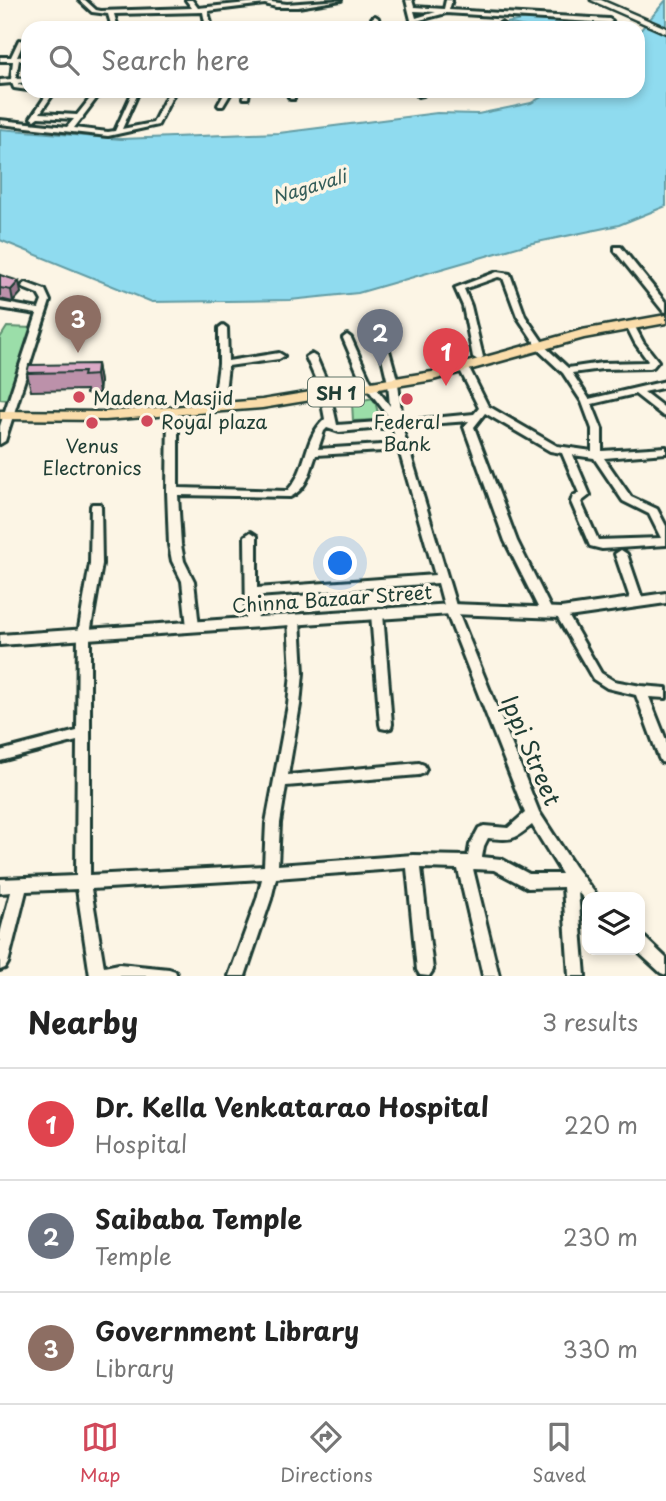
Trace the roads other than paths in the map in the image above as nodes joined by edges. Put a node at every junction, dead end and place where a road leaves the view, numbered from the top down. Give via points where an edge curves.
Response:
1 (82, 0) edge
2 (189, 0) edge
3 (338, 0) edge
4 (409, 0) edge
5 (449, 0) edge
6 (465, 0) edge
7 (600, 1) edge
8 (261, 2) edge
9 (411, 9) junction
10 (196, 10) junction
11 (205, 10) junction
12 (446, 11) junction
13 (470, 12) junction
14 (111, 14) junction
15 (374, 18) dead end
16 (113, 21) edge
17 (207, 21) edge
18 (376, 21) edge
19 (412, 21) edge
20 (422, 21) edge
21 (609, 21) dead end
22 (644, 21) edge
23 (645, 22) edge
24 (666, 31) edge
25 (21, 41) dead end
26 (0, 59) edge
27 (15, 59) junction
28 (21, 59) edge
29 (21, 81) edge
30 (0, 82) edge
31 (13, 82) junction
32 (21, 87) edge
33 (47, 98) edge
34 (94, 98) edge
35 (133, 98) edge
36 (169, 98) edge
37 (225, 98) edge
38 (221, 104) dead end
39 (36, 115) junction
40 (81, 117) junction
41 (0, 122) edge
42 (28, 126) junction
43 (69, 130) junction
44 (117, 133) junction
45 (618, 249) dead end
46 (26, 286) dead end
47 (0, 305) edge
48 (43, 312) junction
49 (666, 314) edge
50 (630, 325) junction
51 (223, 328) dead end
52 (380, 332) dead end
53 (346, 338) dead end
54 (538, 343) junction
55 (279, 356) dead end
56 (311, 357) dead end
57 (478, 357) junction
58 (224, 364) junction
59 (464, 368) junction
60 (566, 371) junction
61 (392, 379) junction
62 (368, 383) junction
63 (666, 384) edge
64 (325, 390) junction
65 (638, 392) junction
66 (587, 402) junction
67 (219, 404) junction
68 (6, 412) edge
69 (173, 412) junction
70 (480, 412) junction
71 (666, 414) edge
72 (331, 419) junction
73 (397, 423) junction
74 (0, 441) edge
75 (405, 447) junction
76 (666, 450) edge
77 (314, 452) junction
78 (567, 452) junction
79 (597, 455) junction
80 (172, 491) junction
81 (96, 506) dead end
82 (251, 536) dead end
83 (666, 539) edge
84 (621, 554) dead end
85 (441, 579) junction
86 (253, 592) junction
87 (666, 598) edge
88 (637, 601) junction
89 (451, 609) junction
90 (554, 613) junction
91 (377, 614) junction
92 (294, 620) junction
93 (252, 624) junction
94 (194, 627) junction
95 (84, 634) junction
96 (0, 640) edge
97 (641, 691) junction
98 (666, 693) edge
99 (386, 724) dead end
100 (84, 734) junction
101 (0, 756) edge
102 (666, 758) edge
103 (419, 769) dead end
104 (281, 780) junction
105 (533, 815) junction
106 (412, 861) junction
107 (469, 864) junction
108 (271, 870) junction
109 (569, 876) junction
110 (21, 884) junction
111 (83, 884) junction
112 (0, 886) edge
113 (586, 892) edge
114 (645, 948) edge
115 (0, 963) edge
116 (666, 968) edge
117 (425, 970) dead end
118 (99, 976) edge
119 (169, 976) edge
120 (237, 976) edge
121 (491, 976) edge
122 (577, 976) edge

1 - 14 street via 94,11
2 - 10 street
3 - 8 street
4 - 9 street
5 - 12 street
6 - 13 street
7 - 22 main road
8 - 11 street
9 - 12 street
9 - 19 street
10 - 11 street
10 - 14 street
11 - 17 street
12 - 13 street
12 - 20 street
13 - 21 street
14 - 16 street
15 - 18 street
23 - 24 main road
25 - 27 street
26 - 27 street
27 - 28 street
27 - 31 street
29 - 31 street
30 - 31 street
31 - 32 street
33 - 39 street
34 - 40 street
35 - 44 street
36 - 44 street via 156,124
37 - 38 street
39 - 40 street
39 - 42 street
40 - 43 street
41 - 42 street
42 - 43 street
43 - 44 street
45 - 49 street
46 - 48 street via 46,296
47 - 48 street
48 - 68 street
49 - 50 main road, SH 1
49 - 54 main road, SH 1
50 - 54 main road, SH 1
50 - 60 street via 653,361 650,365
51 - 58 street
52 - 61 street
53 - 62 street
54 - 57 main road, SH 1
54 - 57 street via 521,317 506,276 497,274 459,288
54 - 59 main road, SH 1
54 - 60 street
55 - 58 street
56 - 64 street
57 - 61 main road, SH 1
58 - 67 street
59 - 61 main road, SH 1
59 - 70 street
60 - 66 street
61 - 62 main road, SH 1
61 - 73 street
62 - 64 main road, SH 1
62 - 73 street
63 - 65 street
64 - 67 main road, SH 1 via 262,404
64 - 72 street
65 - 66 street
65 - 71 street
66 - 79 street via 597,429
67 - 68 main road, SH 1
67 - 69 main road, SH 1
68 - 69 main road, SH 1
68 - 74 street
69 - 80 street
70 - 73 street
70 - 78 street
70 - 90 street via 470,427 511,541
72 - 73 street via 332,427 339,429
72 - 77 street via 319,430
73 - 75 street, Ippi Street
75 - 77 street
75 - 85 street, Ippi Street
76 - 79 street
77 - 80 street via 302,482 290,494
78 - 79 street
78 - 83 street via 584,492 575,500 594,543
79 - 83 street via 627,499 653,512
80 - 94 street via 175,545 188,581
81 - 95 street via 96,564
82 - 86 street
84 - 88 street
85 - 86 street
85 - 89 street, Ippi Street
86 - 93 street
87 - 88 street, Chinna Bazaar Street
88 - 90 street, Chinna Bazaar Street
89 - 90 street, Chinna Bazaar Street
89 - 91 street, Chinna Bazaar Street
89 - 105 street, Ippi Street
90 - 97 street via 597,676 611,685
91 - 92 street, Chinna Bazaar Street
91 - 99 street
92 - 93 street, Chinna Bazaar Street
92 - 104 street via 295,694
93 - 94 street, Chinna Bazaar Street
94 - 95 street, Chinna Bazaar Street
95 - 96 street, Chinna Bazaar Street
95 - 100 street
97 - 98 street
97 - 102 street
100 - 101 street
100 - 111 street
103 - 104 street
104 - 108 street
105 - 107 street via 511,834 484,832
105 - 109 street, Ippi Street
106 - 107 street
106 - 108 street
106 - 117 street
107 - 109 street via 496,864 528,881
107 - 121 street
108 - 111 street
108 - 120 street
109 - 113 street, Ippi Street
109 - 122 street
110 - 111 street
110 - 112 street
110 - 115 street
111 - 118 street
114 - 116 street
118 - 119 street via 119,971

